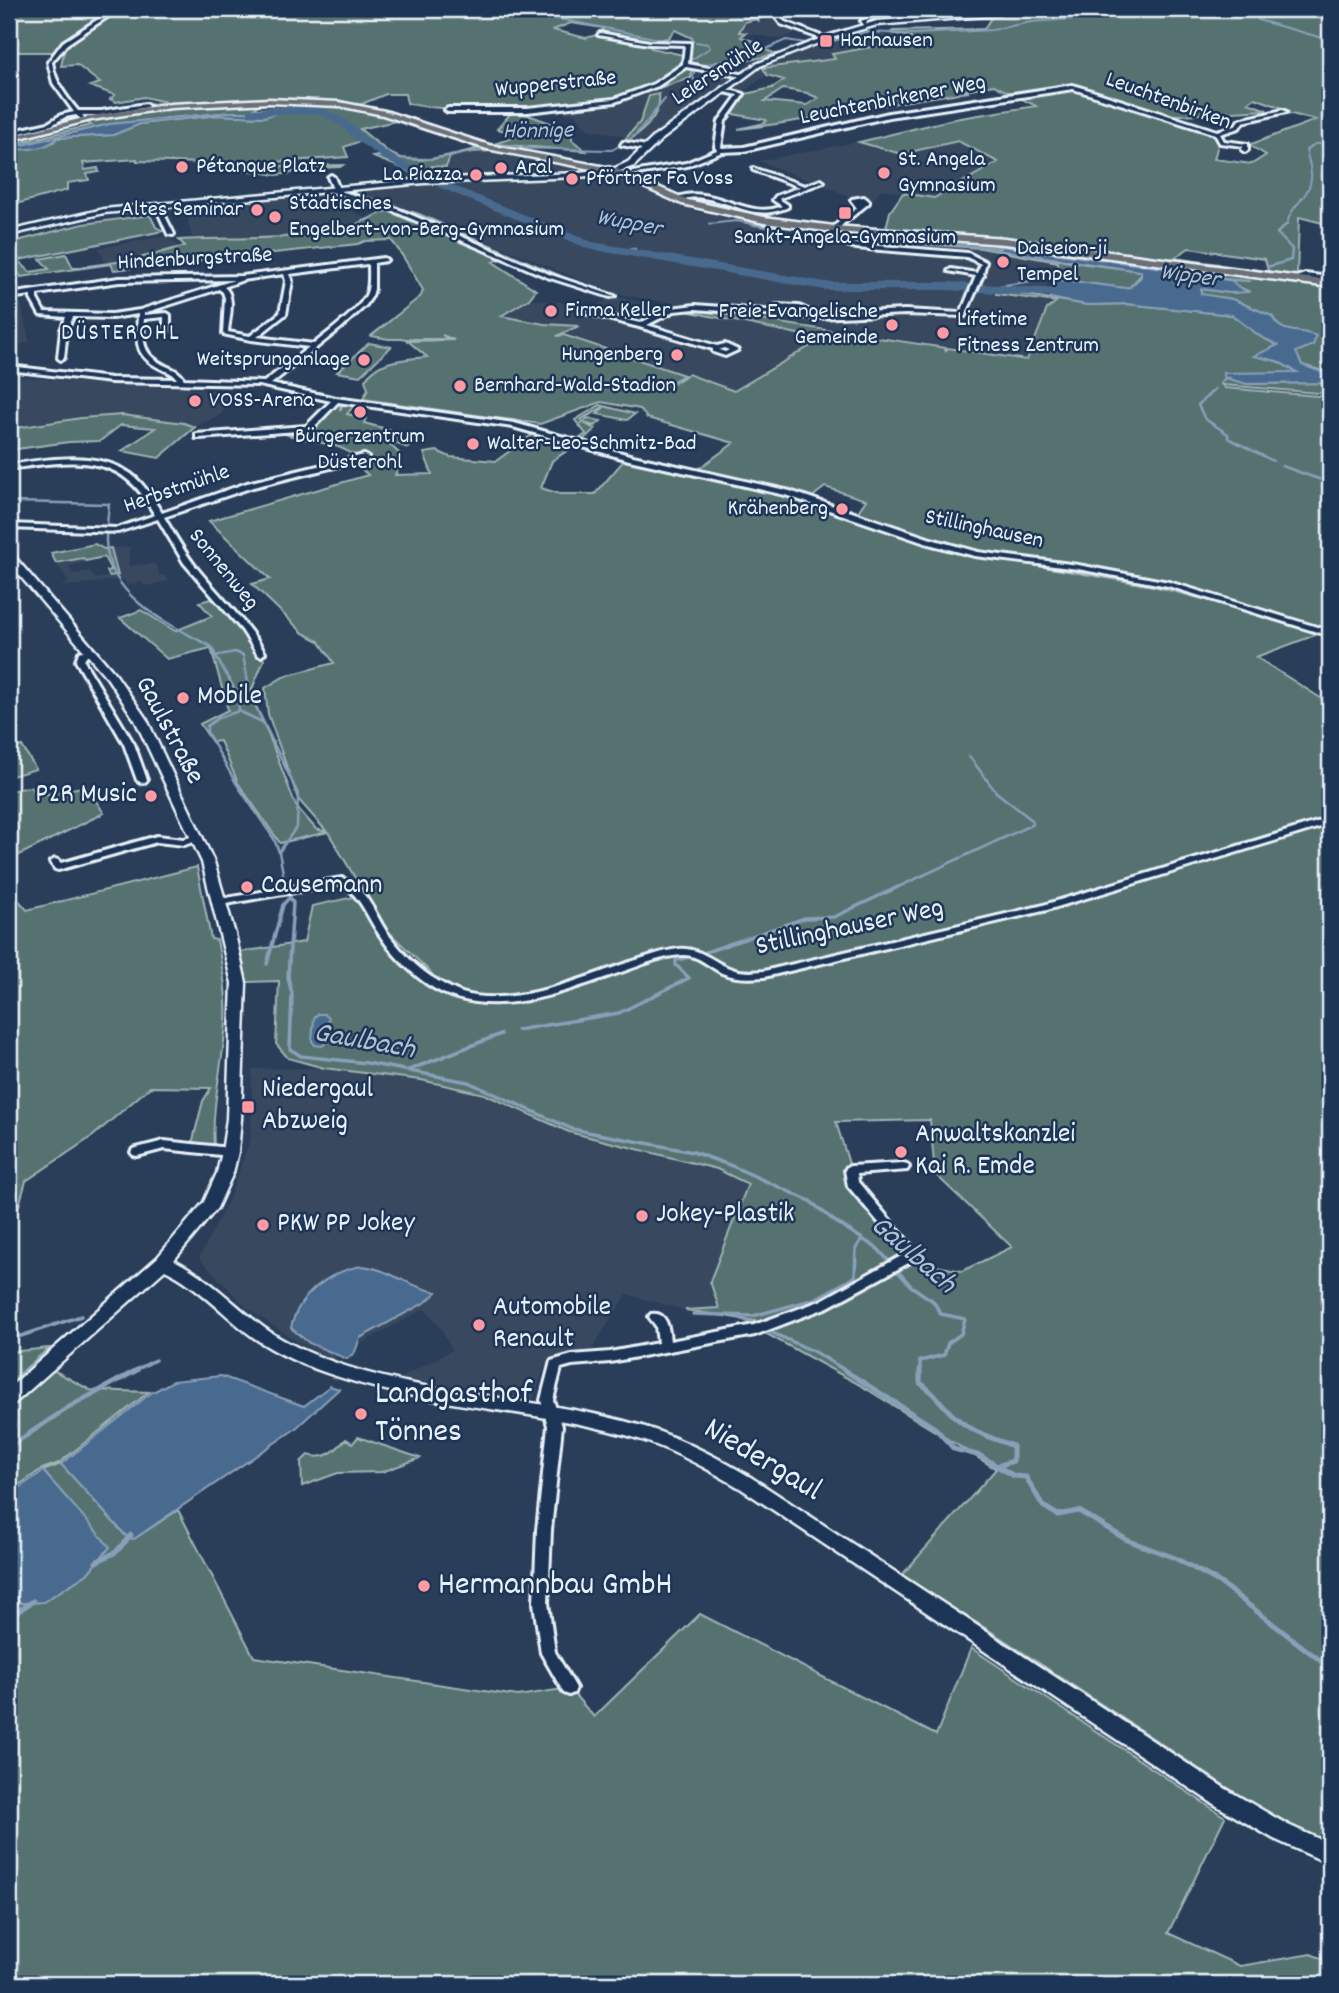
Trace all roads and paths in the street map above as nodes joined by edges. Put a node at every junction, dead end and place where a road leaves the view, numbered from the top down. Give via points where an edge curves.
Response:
1 (117, 9) edge
2 (778, 9) edge
3 (970, 9) edge
4 (1059, 9) edge
5 (865, 25) junction
6 (600, 34) dead end
7 (816, 42) junction
8 (685, 65) junction
9 (743, 75) junction
10 (1073, 87) joint
11 (722, 90) junction
12 (146, 106) dead end
13 (448, 110) dead end
14 (1283, 112) dead end
15 (81, 116) junction
16 (1217, 133) junction
17 (9, 136) edge
18 (625, 144) dead end
19 (647, 148) junction
20 (721, 150) junction
21 (1245, 150) dead end
22 (578, 168) junction
23 (755, 169) dead end
24 (610, 170) junction
25 (624, 174) junction
26 (563, 175) junction
27 (331, 177) dead end
28 (821, 182) dead end
29 (804, 187) junction
30 (333, 189) junction
31 (347, 196) junction
32 (676, 199) junction
33 (157, 206) junction
34 (860, 208) dead end
35 (375, 209) dead end
36 (807, 226) junction
37 (834, 229) junction
38 (9, 233) edge
39 (171, 234) dead end
40 (829, 239) junction
41 (384, 260) dead end
42 (369, 263) junction
43 (951, 271) dead end
44 (287, 272) junction
45 (242, 278) junction
46 (979, 278) junction
47 (1293, 279) junction
48 (1330, 279) edge
49 (1330, 284) edge
50 (221, 288) junction
51 (34, 292) junction
52 (9, 296) edge
53 (612, 296) dead end
54 (776, 307) dead end
55 (588, 313) dead end
56 (141, 314) junction
57 (71, 315) junction
58 (817, 316) junction
59 (641, 325) junction
60 (167, 330) dead end
61 (251, 338) junction
62 (315, 346) junction
63 (717, 348) dead end
64 (61, 358) dead end
65 (9, 368) edge
66 (181, 381) junction
67 (266, 384) junction
68 (336, 400) junction
69 (199, 436) dead end
70 (358, 460) dead end
71 (9, 467) edge
72 (158, 516) junction
73 (9, 526) edge
74 (9, 557) edge
75 (1330, 634) edge
76 (88, 652) junction
77 (261, 653) dead end
78 (142, 780) dead end
79 (1330, 821) edge
80 (197, 838) junction
81 (55, 862) dead end
82 (220, 902) junction
83 (137, 1152) dead end
84 (230, 1152) junction
85 (903, 1167) dead end
86 (163, 1262) junction
87 (654, 1317) dead end
88 (665, 1348) junction
89 (9, 1398) edge
90 (552, 1413) junction
91 (569, 1688) dead end
92 (1330, 1854) edge

1 - 15 street via 65,43 50,62 54,84
2 - 7 street via 783,23
3 - 5 street via 870,18 863,21
4 - 5 main road, Leiersmühle
5 - 7 main road, Leiersmühle
6 - 8 street via 688,44
7 - 9 main road, Leiersmühle
8 - 9 street
8 - 13 street, Wupperstraße via 656,85 615,100 527,110
9 - 11 main road, Leiersmühle
10 - 16 street, Leuchtenbirken
10 - 20 street, Leuchtenbirkener Weg via 889,115 744,149
11 - 19 main road, Leiersmühle
11 - 20 street via 741,94 722,121
12 - 15 street
14 - 16 street via 1241,121 1237,127
15 - 17 main road
15 - 22 main road via 258,101 339,104
16 - 21 street, Leuchtenbirken via 1221,142 1246,145
18 - 19 street
19 - 24 main road, Leiersmühle
20 - 25 street, Leuchtenbirkener Weg via 687,164
22 - 24 main road
22 - 26 main road, Leiersmühle
23 - 29 street
24 - 25 main road
24 - 26 main road, Leiersmühle
25 - 32 main road
26 - 30 main road, Leiersmühle
27 - 30 street
28 - 29 street
29 - 32 street via 778,197 786,206 776,211 739,208 705,196
30 - 31 street
30 - 33 main road, Leiersmühle
31 - 35 street
31 - 53 street via 393,209 549,276
32 - 36 main road
33 - 38 main road, Leiersmühle via 85,214
33 - 39 street
34 - 37 street
36 - 37 main road
36 - 40 street
37 - 40 street
37 - 47 main road via 1005,241
40 - 46 street via 856,246 968,256 984,263
41 - 42 street, Hindenburgstraße
42 - 44 street, Hindenburgstraße
42 - 62 street via 373,270 369,298
43 - 46 street
44 - 45 street, Hindenburgstraße
44 - 61 street via 283,314
45 - 50 street
45 - 51 street, Hindenburgstraße via 119,280
46 - 58 street via 963,315
47 - 48 street
47 - 49 main road
50 - 56 street
50 - 61 street via 228,298 225,333
51 - 52 street, Hindenburgstraße
51 - 57 street via 42,314
54 - 58 street via 799,307
55 - 59 street
56 - 57 street
56 - 60 street via 167,315
56 - 66 street via 143,351 177,373
57 - 64 street
58 - 59 street via 681,307
59 - 63 street
61 - 62 street
62 - 67 street
65 - 66 street, Stillinghausen via 111,380
66 - 67 street, Stillinghausen
67 - 68 street, Stillinghausen
68 - 69 street via 308,428
68 - 75 street, Stillinghausen via 514,425 632,458 787,493 978,554 1169,584
70 - 72 street, Herbstmühle via 250,485
71 - 72 street, Sonnenweg via 83,461 109,467 141,488
72 - 73 street, Herbstmühle via 111,531
72 - 77 street, Sonnenweg via 187,561 252,636
74 - 76 main road, Gaulstraße
76 - 78 street, Gaulstraße via 80,661 129,744
76 - 80 main road, Gaulstraße via 112,677 141,720
79 - 82 street, Stillinghauser Weg via 1043,908 764,974 727,971 706,957 676,952 521,998 474,1000 432,983 387,939 359,893 347,883 337,880
80 - 81 street via 184,842 157,839 58,867
80 - 82 main road, Gaulstraße
82 - 84 main road, Gaulstraße via 239,982
83 - 84 street via 164,1145
84 - 86 main road, Gaulstraße via 211,1204
85 - 88 street via 851,1170 852,1183 907,1248 906,1260 824,1304 755,1331
86 - 89 main road, Gaulstraße
86 - 90 main road, Niedergaul via 181,1270 260,1333 296,1354 400,1388
87 - 88 street via 662,1325
88 - 90 street via 555,1364 547,1400
90 - 91 street via 555,1426 541,1603 548,1653
90 - 92 main road, Niedergaul via 654,1437 746,1483 1219,1796 1280,1832

